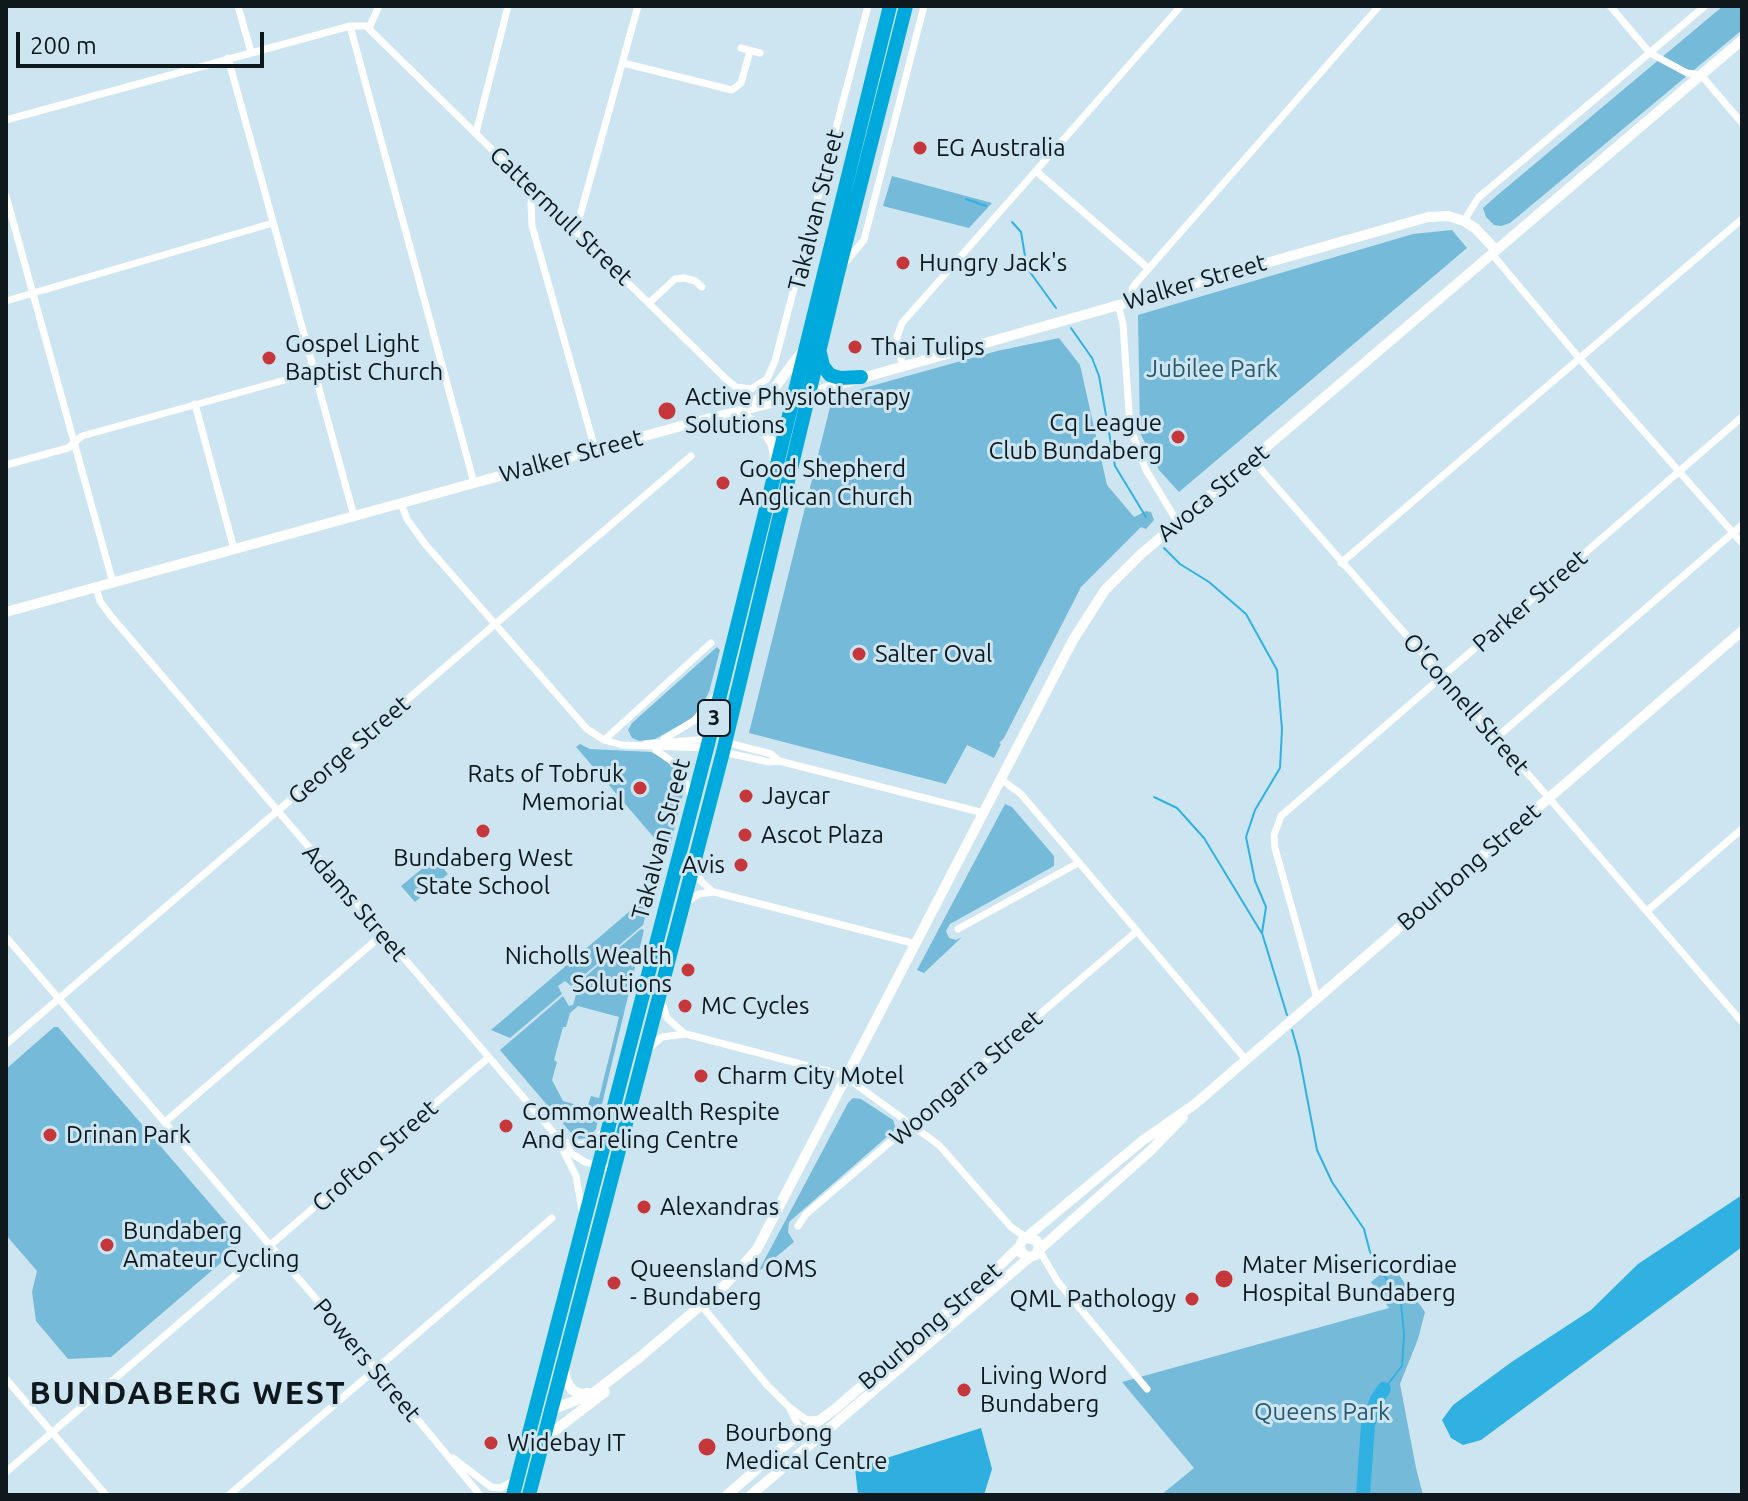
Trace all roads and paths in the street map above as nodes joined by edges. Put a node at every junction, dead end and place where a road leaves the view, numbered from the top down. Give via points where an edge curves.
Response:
1 (238, 6) edge
2 (379, 6) edge
3 (508, 6) edge
4 (638, 6) edge
5 (868, 6) edge
6 (878, 6) edge
7 (906, 6) edge
8 (924, 6) edge
9 (1181, 6) edge
10 (1379, 6) edge
11 (1610, 6) edge
12 (1705, 6) edge
13 (888, 13) edge
14 (350, 26) junction
15 (369, 28) junction
16 (1742, 40) edge
17 (741, 48) dead end
18 (750, 51) junction
19 (251, 52) junction
20 (760, 53) dead end
21 (1650, 53) junction
22 (228, 58) junction
23 (623, 63) junction
24 (1701, 75) junction
25 (6, 120) edge
26 (1742, 123) edge
27 (476, 133) junction
28 (1036, 171) junction
29 (534, 190) junction
30 (6, 196) edge
31 (1742, 219) edge
32 (1464, 221) junction
33 (273, 223) junction
34 (576, 230) junction
35 (1494, 252) junction
36 (1148, 268) junction
37 (838, 270) junction
38 (702, 287) dead end
39 (33, 294) junction
40 (1134, 300) junction
41 (6, 301) edge
42 (649, 303) junction
43 (1118, 304) junction
44 (812, 348) junction
45 (1580, 359) junction
46 (902, 365) junction
47 (314, 372) junction
48 (861, 377) junction
49 (759, 386) joint
50 (810, 393) junction
51 (792, 398) junction
52 (195, 404) junction
53 (730, 413) junction
54 (1742, 417) edge
55 (703, 420) junction
56 (74, 443) junction
57 (595, 449) junction
58 (691, 456) dead end
59 (1252, 459) junction
60 (6, 465) edge
61 (775, 467) junction
62 (1679, 472) junction
63 (474, 483) junction
64 (401, 503) junction
65 (354, 516) junction
66 (1178, 523) junction
67 (1742, 525) edge
68 (1733, 533) junction
69 (1742, 543) edge
70 (234, 549) junction
71 (1341, 563) junction
72 (113, 583) junction
73 (96, 588) junction
74 (6, 612) edge
75 (495, 624) junction
76 (1742, 631) edge
77 (711, 643) dead end
78 (1443, 677) junction
79 (724, 680) junction
80 (1496, 738) junction
81 (604, 740) junction
82 (708, 744) junction
83 (646, 746) junction
84 (724, 747) junction
85 (1002, 780) junction
86 (1549, 798) junction
87 (277, 811) junction
88 (690, 813) junction
89 (984, 813) junction
90 (1742, 829) edge
91 (694, 862) junction
92 (1078, 863) junction
93 (714, 892) junction
94 (682, 910) junction
95 (1647, 911) junction
96 (958, 929) dead end
97 (1137, 931) junction
98 (382, 935) junction
99 (6, 937) edge
100 (916, 944) junction
101 (661, 989) junction
102 (59, 998) junction
103 (1317, 998) junction
104 (1742, 1022) edge
105 (686, 1034) junction
106 (6, 1044) edge
107 (644, 1052) junction
108 (488, 1058) junction
109 (1246, 1060) junction
110 (847, 1078) junction
111 (1195, 1104) junction
112 (611, 1120) junction
113 (165, 1122) junction
114 (913, 1124) junction
115 (557, 1137) junction
116 (1145, 1139) junction
117 (1152, 1149) junction
118 (598, 1166) junction
119 (613, 1170) junction
120 (552, 1218) dead end
121 (583, 1226) junction
122 (798, 1226) dead end
123 (1024, 1242) junction
124 (269, 1246) junction
125 (1034, 1254) junction
126 (701, 1305) junction
127 (640, 1357) junction
128 (564, 1363) junction
129 (376, 1369) junction
130 (6, 1379) edge
131 (597, 1389) junction
132 (1147, 1389) dead end
133 (789, 1407) junction
134 (551, 1410) junction
135 (825, 1416) junction
136 (836, 1425) junction
137 (530, 1428) junction
138 (52, 1433) junction
139 (544, 1439) junction
140 (792, 1440) junction
141 (799, 1454) junction
142 (448, 1455) junction
143 (6, 1472) edge
144 (517, 1479) junction
145 (468, 1480) junction
146 (483, 1483) junction
147 (106, 1495) edge
148 (229, 1495) edge
149 (471, 1495) edge
150 (480, 1495) edge
151 (513, 1495) edge
152 (529, 1495) edge
153 (727, 1495) edge
154 (751, 1495) edge

1 - 19 street
2 - 15 street
3 - 27 street
4 - 23 street
5 - 49 street, Takalvan Street via 782,336 771,370
6 - 13 street
7 - 37 highway, Takalvan Street / 3
8 - 37 street via 864,240
9 - 28 street
10 - 36 street
11 - 21 street
12 - 21 street
13 - 44 highway, Takalvan Street / 3
14 - 15 street
14 - 19 street
14 - 63 street
15 - 27 street, Cattermull Street
16 - 24 street, Avoca Street
17 - 18 street
18 - 20 street
18 - 23 street via 741,83 732,90
19 - 22 street
21 - 24 street
21 - 32 street via 1478,198
22 - 25 street
22 - 33 street
23 - 34 street
24 - 26 street
24 - 35 street, Avoca Street
27 - 29 street, Cattermull Street
28 - 36 street
28 - 46 street via 900,326
29 - 34 street, Cattermull Street
29 - 57 street via 532,226
30 - 39 street
31 - 45 street
32 - 35 street
32 - 40 street, Walker Street via 1428,217
33 - 39 street
33 - 47 street
34 - 42 street, Cattermull Street
35 - 45 street
35 - 59 street, Avoca Street
36 - 40 street via 1132,289
37 - 44 highway, Takalvan Street / 3
38 - 42 street via 675,279
39 - 41 street
39 - 56 street
40 - 43 street, Walker Street
42 - 49 street, Cattermull Street via 731,383 743,389
43 - 46 street, Walker Street
43 - 66 street via 1130,427 1146,470
44 - 48 highway via 830,375
44 - 50 highway, Takalvan Street / 3
44 - 51 highway, Takalvan Street / 3
44 - 53 street via 773,390
45 - 62 street
45 - 71 street
46 - 48 street, Walker Street
47 - 52 street
47 - 65 street
48 - 50 street, Walker Street
50 - 51 street, Walker Street
50 - 84 highway, Takalvan Street / 3
51 - 53 street, Walker Street
51 - 61 highway, Takalvan Street / 3
52 - 56 street via 82,436
52 - 70 street
53 - 55 street, Walker Street
54 - 62 street, Parker Street
55 - 57 street, Walker Street
55 - 61 street via 738,416 756,423 771,439
56 - 60 street
56 - 72 street
57 - 63 street, Walker Street
58 - 75 street, George Street
59 - 66 street, Avoca Street
59 - 71 street, O'Connell Street
61 - 79 highway, Takalvan Street / 3
62 - 68 street
62 - 78 street, Parker Street
63 - 64 street, Walker Street
64 - 65 street, Walker Street
64 - 75 street via 417,534
65 - 70 street, Walker Street
66 - 85 street, Avoca Street via 1124,568 1087,616
67 - 68 street
68 - 69 street
68 - 80 street
70 - 72 street, Walker Street
71 - 78 street, O'Connell Street
72 - 73 street, Walker Street
73 - 74 street, Walker Street
73 - 87 street, Adams Street via 110,615
75 - 81 street via 579,722
75 - 87 street, George Street
76 - 86 street, Bourbong Street
77 - 81 street
78 - 80 street, O'Connell Street
78 - 103 street, Parker Street via 1281,816 1275,848
79 - 82 highway, Takalvan Street / 3
79 - 83 street via 695,720
80 - 86 street, O'Connell Street
81 - 83 street
82 - 83 street
82 - 84 street
82 - 88 highway, Takalvan Street / 3
83 - 88 street via 663,753 682,772 690,790
84 - 89 street via 771,754 779,761
84 - 91 highway, Takalvan Street / 3
85 - 89 street, Avoca Street
85 - 92 street via 1021,794
86 - 95 street, O'Connell Street
86 - 103 street, Bourbong Street
87 - 98 street, Adams Street
87 - 102 street, George Street
88 - 112 highway, Takalvan Street / 3
89 - 100 street, Avoca Street
90 - 95 street
91 - 93 street via 699,878
91 - 94 highway, Takalvan Street / 3
92 - 96 street
92 - 97 street
93 - 94 street via 692,898
93 - 100 street
94 - 101 highway, Takalvan Street / 3
95 - 104 street, O'Connell Street
97 - 109 street
97 - 114 street, Woongarra Street
98 - 108 street, Adams Street
98 - 113 street
99 - 102 street, Powers Street
100 - 110 street, Avoca Street
101 - 105 street via 667,1018
101 - 107 highway, Takalvan Street / 3
102 - 106 street, George Street
102 - 113 street, Powers Street
103 - 109 street, Bourbong Street
105 - 107 street via 662,1037
105 - 110 street
107 - 119 highway, Takalvan Street / 3
108 - 115 street, Adams Street
108 - 124 street, Crofton Street
109 - 111 street, Bourbong Street
110 - 114 street
110 - 126 street via 764,1238 737,1273
111 - 116 street, Bourbong Street
111 - 117 street, Bourbong Street
112 - 115 street via 587,1143 569,1144
112 - 118 highway, Takalvan Street / 3
113 - 124 street, Powers Street
114 - 122 street, Woongarra Street
114 - 123 street via 939,1145
115 - 118 street, Adams Street via 578,1158
115 - 121 street via 579,1187
116 - 117 street via 1153,1139
116 - 123 street, Bourbong Street
117 - 125 street, Bourbong Street
118 - 119 street, Adams Street
118 - 121 highway, Takalvan Street / 3
119 - 128 highway, Takalvan Street / 3
120 - 129 street
121 - 137 highway, Takalvan Street / 3
123 - 125 street via 1021,1253
123 - 125 street via 1037,1241
123 - 135 street, Bourbong Street
124 - 129 street, Powers Street
124 - 138 street, Crofton Street
125 - 132 street
125 - 136 street, Bourbong Street
126 - 127 street
126 - 133 street
127 - 131 street
127 - 139 street
128 - 131 street via 572,1390 581,1394
128 - 134 highway, Takalvan Street / 3
129 - 142 street, Powers Street
129 - 148 street
130 - 138 street
131 - 134 street
133 - 135 street via 807,1420
133 - 140 street via 799,1429
134 - 137 highway
134 - 139 highway, Takalvan Street / 3
135 - 136 street via 835,1412
135 - 140 street, Bourbong Street
136 - 141 street, Bourbong Street
137 - 144 highway, Takalvan Street / 3
138 - 143 street, Crofton Street
138 - 147 street
139 - 152 highway, Takalvan Street / 3
140 - 141 street via 789,1454
140 - 153 street, Bourbong Street
141 - 154 street, Bourbong Street
142 - 145 street, Powers Street
142 - 146 street, Powers Street
144 - 146 street via 500,1488
144 - 151 highway, Takalvan Street / 3
145 - 149 street
145 - 150 street, Powers Street
146 - 150 street

